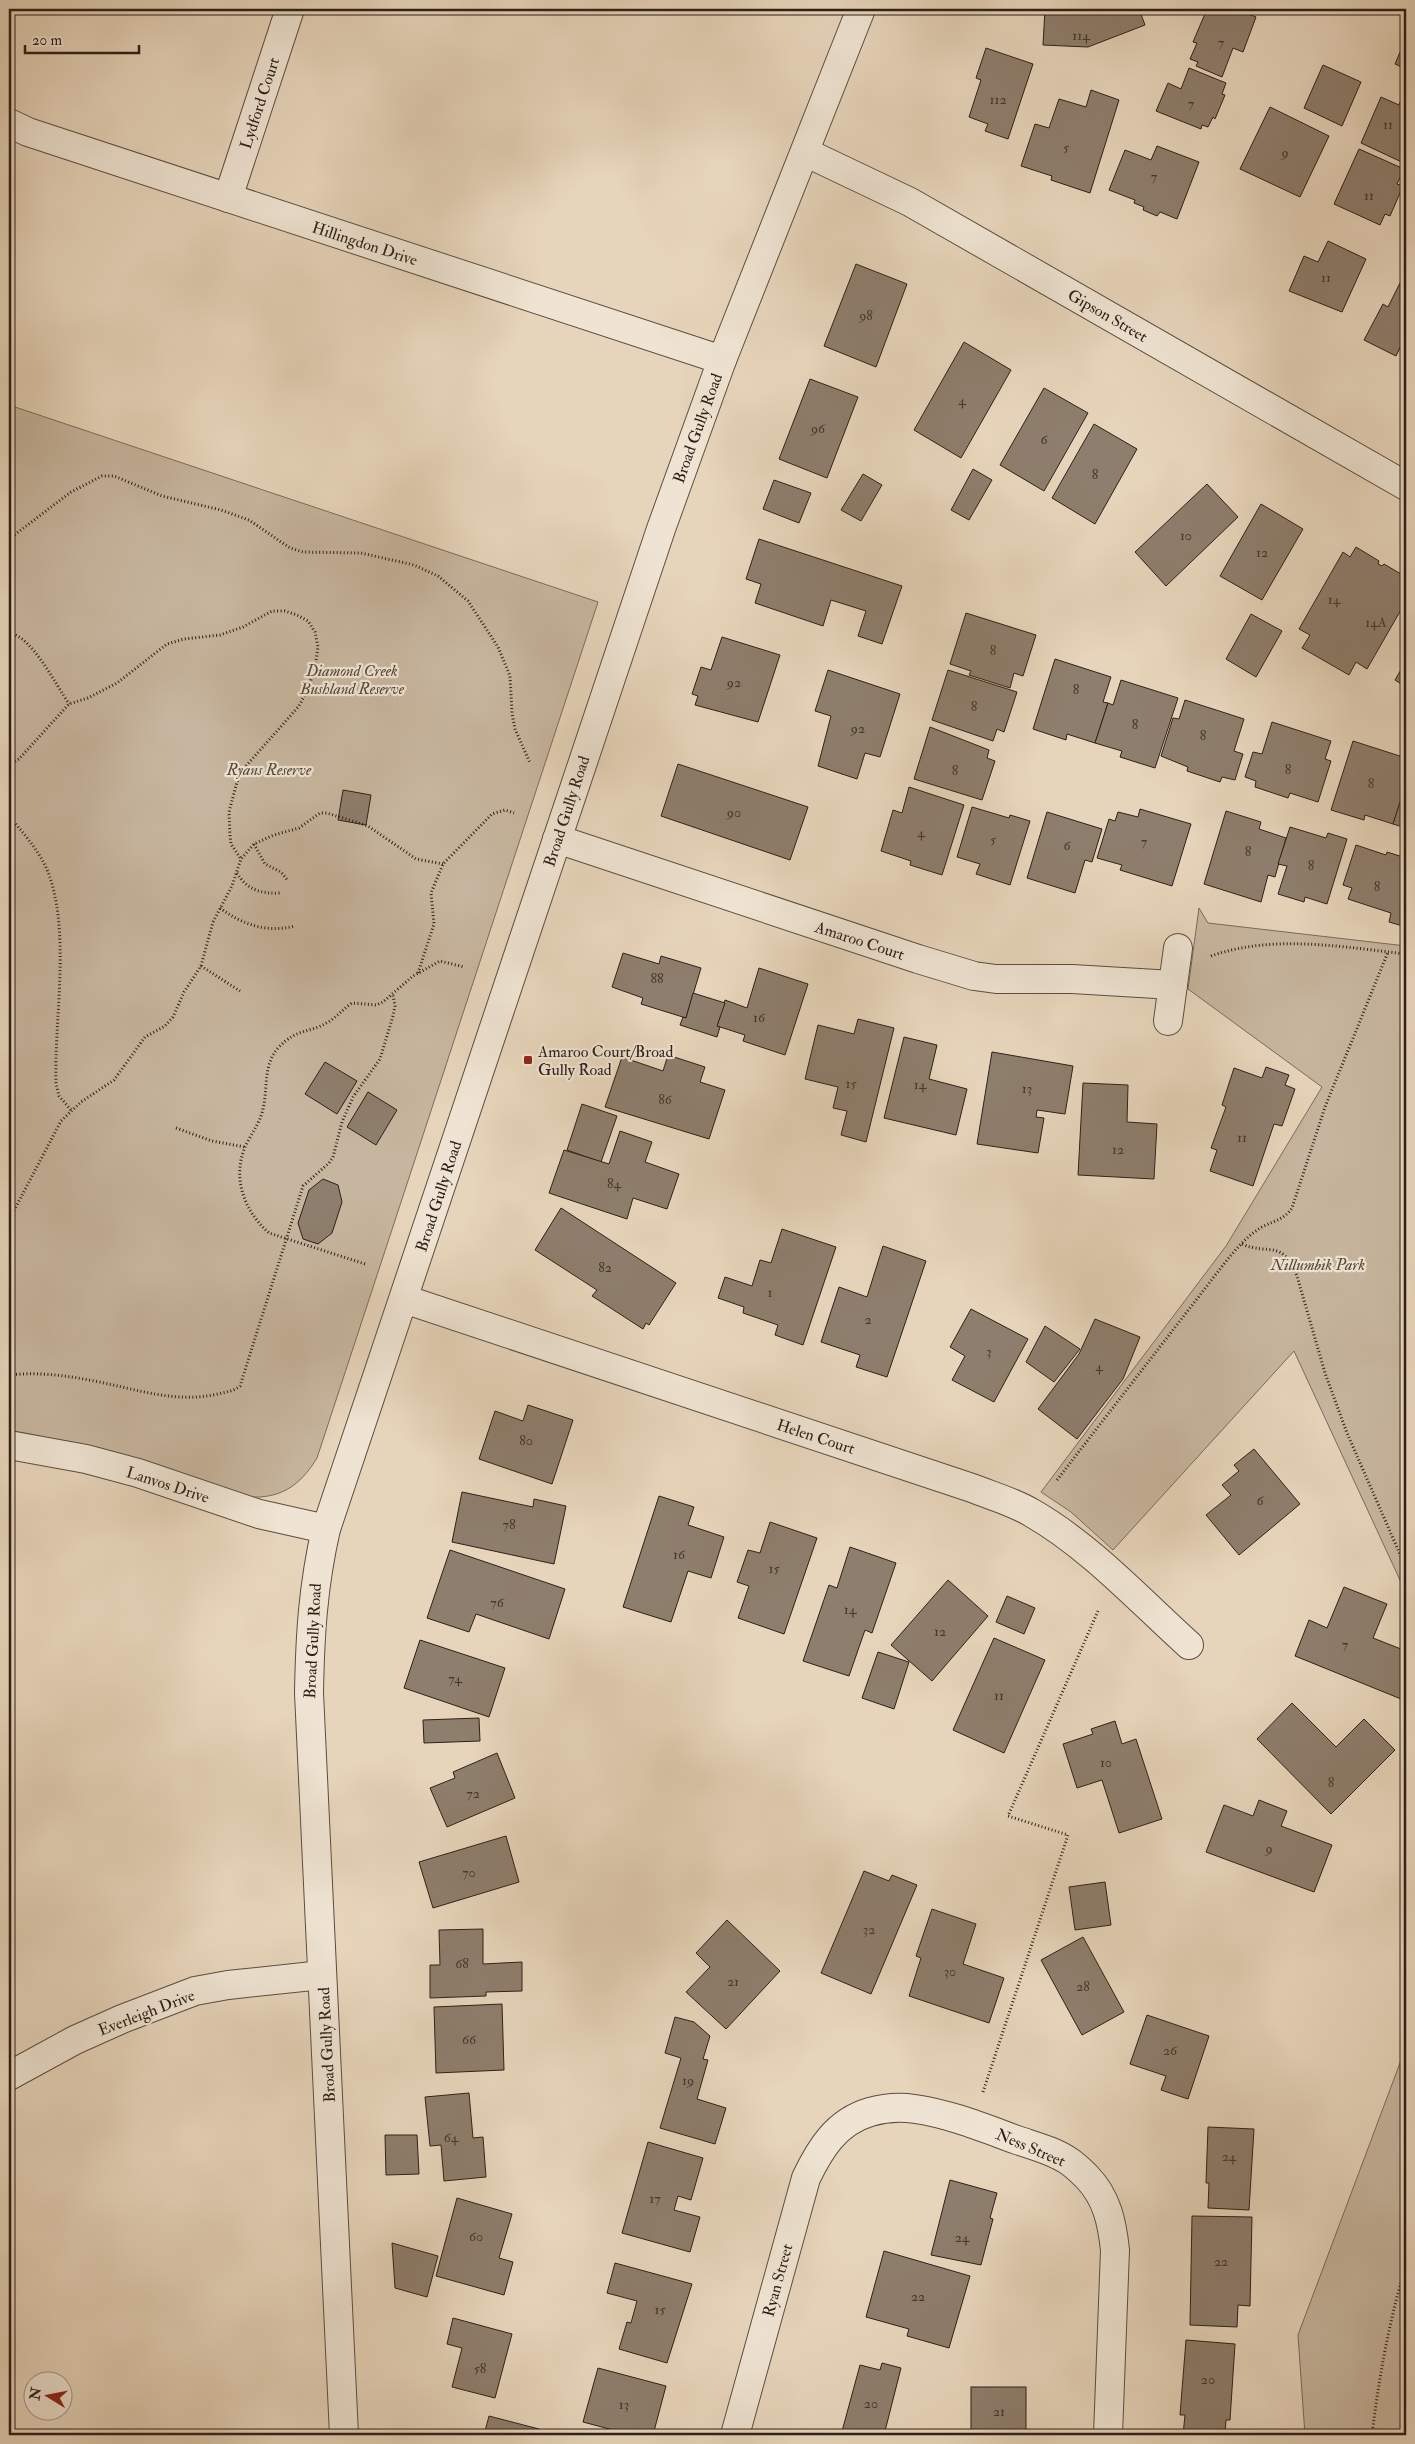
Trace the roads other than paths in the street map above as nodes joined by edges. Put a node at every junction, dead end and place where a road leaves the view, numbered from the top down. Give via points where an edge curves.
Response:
1 (290, 9) edge
2 (861, 9) edge
3 (9, 123) edge
4 (805, 152) junction
5 (228, 198) junction
6 (722, 360) junction
7 (1406, 486) edge
8 (557, 839) junction
9 (1168, 1021) dead end
10 (404, 1299) junction
11 (9, 1445) edge
12 (326, 1529) junction
13 (1189, 1645) dead end
14 (322, 1975) junction
15 (9, 2076) edge
16 (834, 2132) joint
17 (344, 2435) edge
18 (735, 2435) edge
19 (1108, 2435) edge

1 - 5 street, Lydford Court
2 - 4 street, Broad Gully Road
3 - 5 street, Hillingdon Drive
4 - 6 street, Broad Gully Road
4 - 7 street, Gipson Street via 910,202
5 - 6 street, Hillingdon Drive
6 - 8 street, Broad Gully Road via 619,650
8 - 9 street, Amaroo Court via 974,976 1122,981 1176,967
8 - 10 street, Broad Gully Road
10 - 12 street, Broad Gully Road
10 - 13 street, Helen Court via 972,1488 1022,1508 1066,1536
11 - 12 street, Lanvos Drive via 86,1459 259,1514
12 - 14 street, Broad Gully Road via 316,1575 310,1633 309,1693
14 - 15 street, Everleigh Drive via 195,1991 75,2040
14 - 17 street, Broad Gully Road
16 - 18 street, Ryan Street via 806,2178
16 - 19 street, Ness Street via 870,2112 894,2108 927,2111 1043,2149 1069,2161 1087,2178 1101,2195 1112,2220 1115,2250

